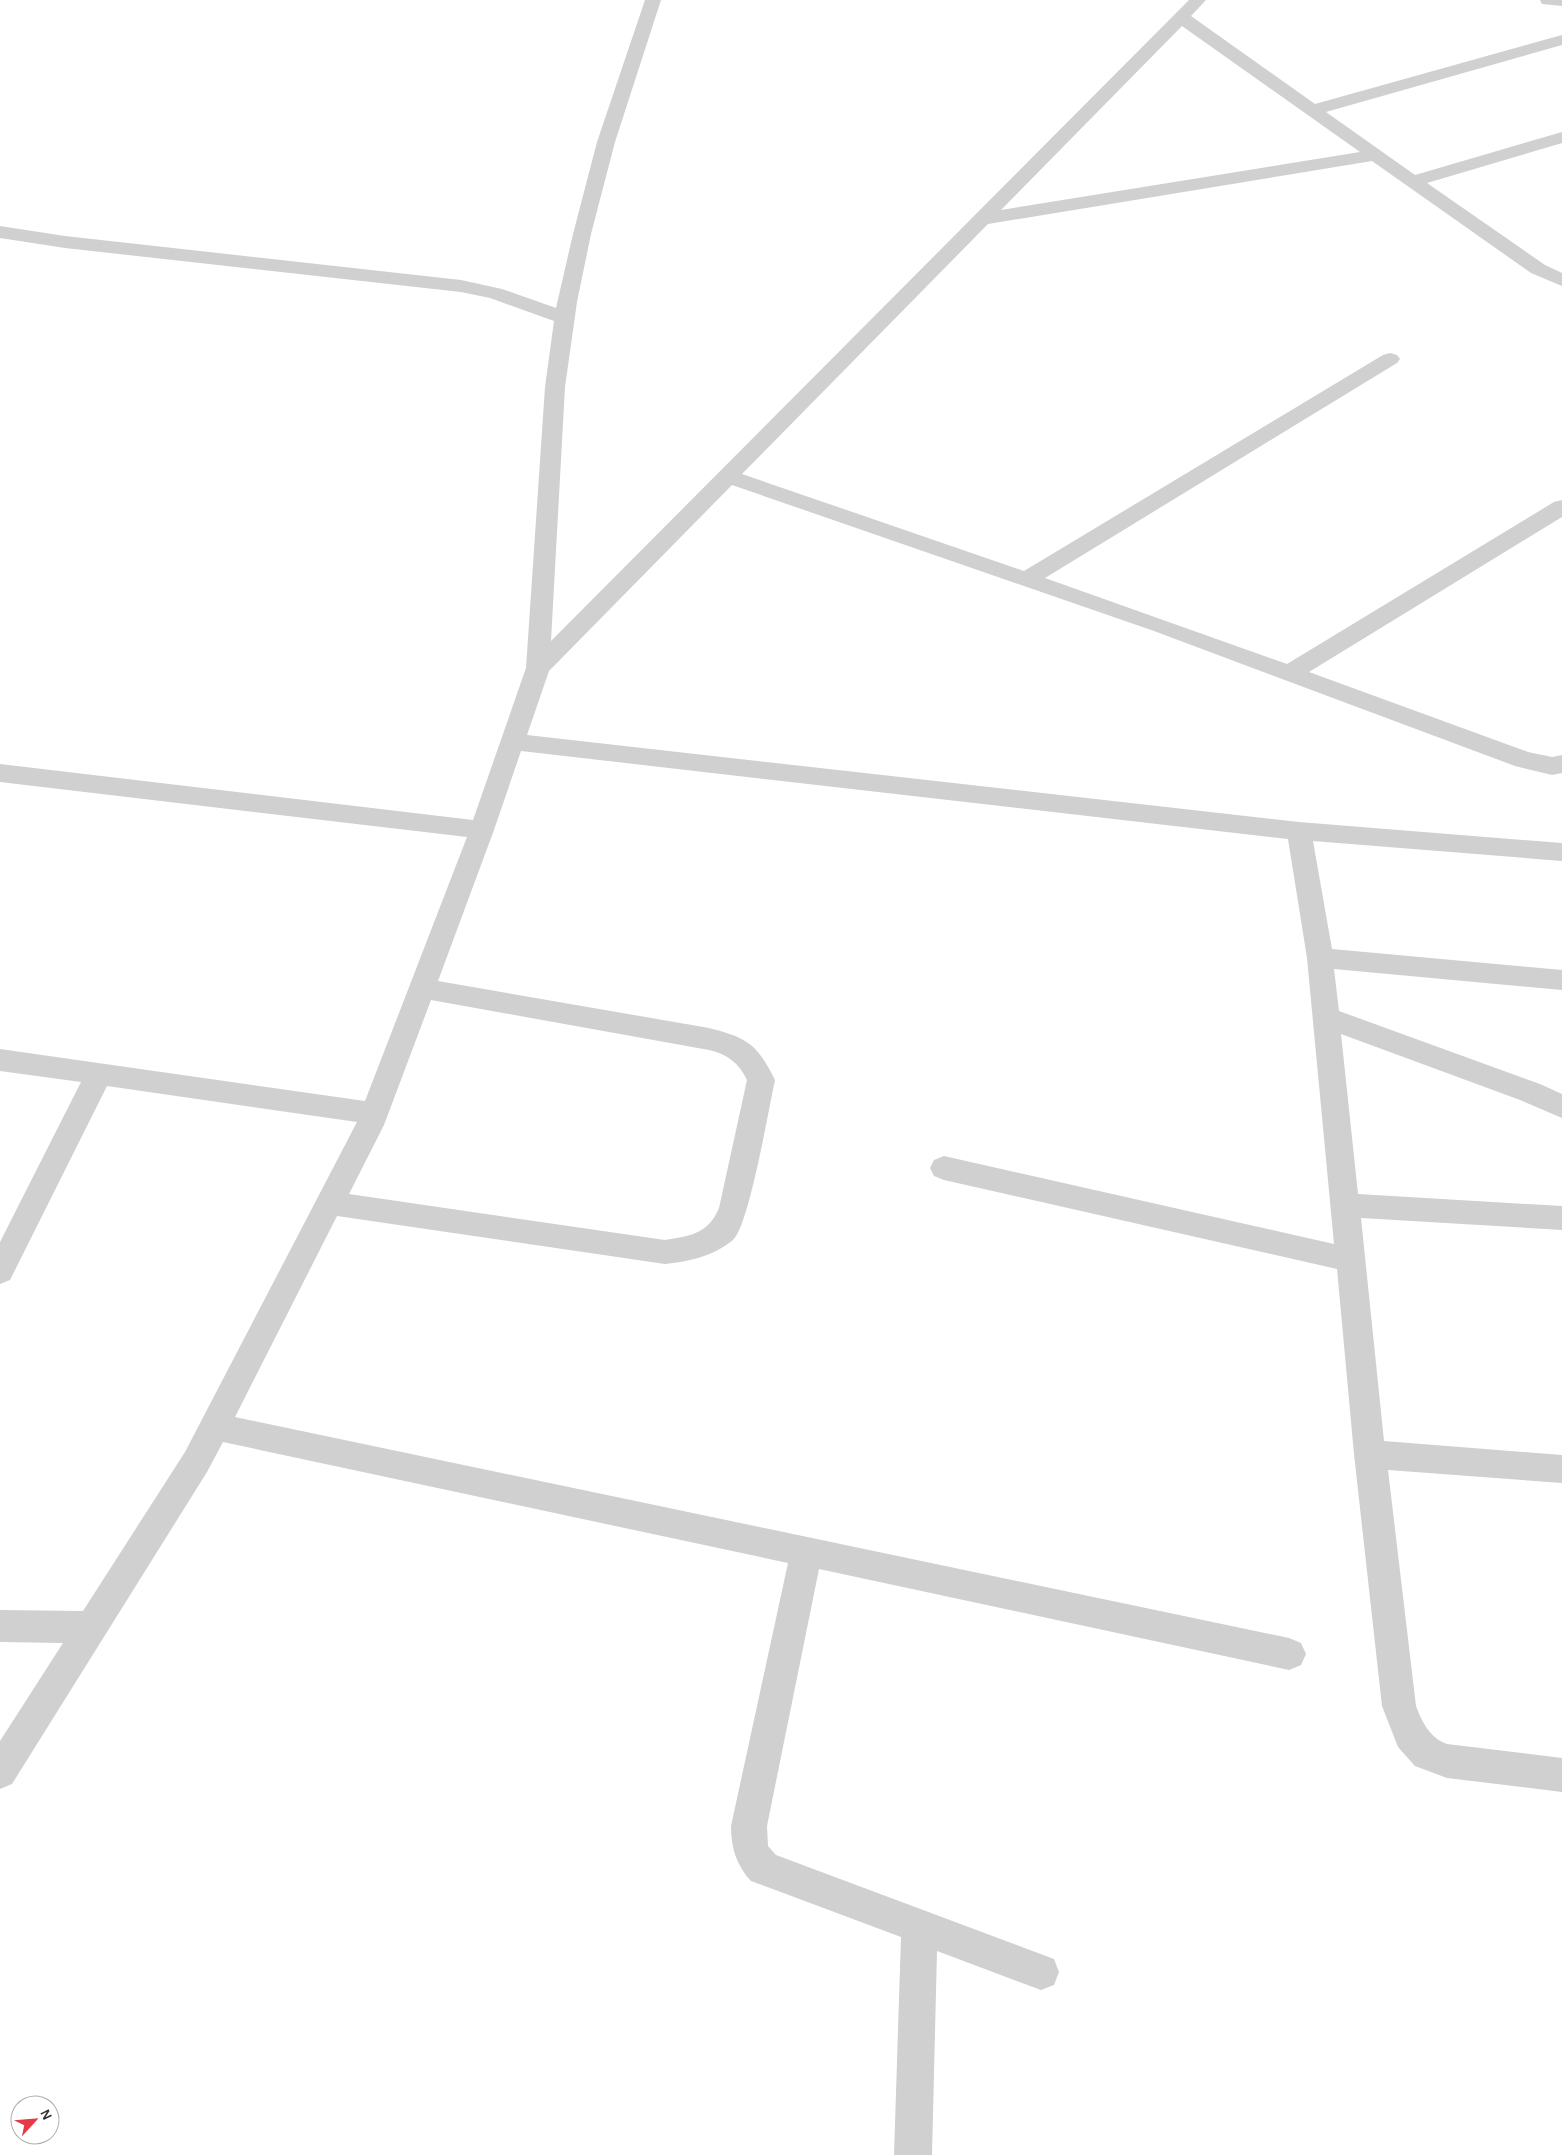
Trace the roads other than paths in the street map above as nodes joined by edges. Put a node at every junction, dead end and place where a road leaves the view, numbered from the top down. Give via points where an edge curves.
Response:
1 (653, 0) edge
2 (1198, 0) edge
3 (1548, 0) edge
4 (1562, 1) edge
5 (1181, 17) junction
6 (1562, 40) edge
7 (1312, 110) junction
8 (1562, 136) edge
9 (1376, 155) junction
10 (1413, 181) junction
11 (982, 219) junction
12 (0, 232) edge
13 (1562, 280) edge
14 (565, 318) junction
15 (1390, 359) dead end
16 (728, 476) junction
17 (1562, 507) edge
18 (1027, 579) junction
19 (538, 668) junction
20 (1289, 673) junction
21 (512, 742) junction
22 (1562, 764) edge
23 (0, 773) edge
24 (482, 830) junction
25 (1299, 831) junction
26 (1562, 852) edge
27 (1320, 958) junction
28 (1562, 980) edge
29 (422, 988) junction
30 (1326, 1017) junction
31 (0, 1060) edge
32 (98, 1074) junction
33 (1562, 1107) edge
34 (374, 1114) junction
35 (944, 1168) dead end
36 (329, 1203) junction
37 (1345, 1205) junction
38 (1562, 1218) edge
39 (1350, 1260) junction
40 (0, 1271) edge
41 (214, 1426) junction
42 (1370, 1454) junction
43 (1562, 1469) edge
44 (806, 1552) junction
45 (0, 1626) edge
46 (92, 1627) junction
47 (1289, 1654) dead end
48 (0, 1772) edge
49 (1562, 1775) edge
50 (919, 1926) junction
51 (1041, 1972) dead end
52 (913, 2155) edge

1 - 14 street via 606,142 582,234
2 - 5 street
3 - 4 street
5 - 7 street
5 - 11 street
6 - 7 street
7 - 9 street
8 - 10 street
9 - 10 street
9 - 11 street
10 - 13 street via 1538,269
11 - 16 street
12 - 14 street via 461,286 502,295
14 - 19 street via 555,387
15 - 18 street
16 - 18 street
16 - 19 street
17 - 20 street
18 - 20 street
19 - 21 street
20 - 22 street via 1524,760 1552,766
21 - 24 street
21 - 25 street
23 - 24 street
24 - 29 street
25 - 26 street
25 - 27 street
27 - 28 street
27 - 30 street
29 - 34 street
29 - 36 street via 709,1039 742,1051 753,1063 760,1080 732,1208 724,1230 698,1246 665,1252
30 - 33 street via 1530,1092
30 - 37 street
31 - 32 street
32 - 34 street
32 - 40 street
34 - 36 street
35 - 39 street
36 - 41 street
37 - 38 street
37 - 39 street
39 - 42 street
41 - 44 street
41 - 46 street via 196,1462
42 - 43 street
42 - 49 street via 1399,1706 1410,1735 1427,1754 1447,1762
44 - 47 street
44 - 50 street via 749,1826 749,1845 753,1858 764,1868
45 - 46 street
46 - 48 street
50 - 51 street
50 - 52 street

